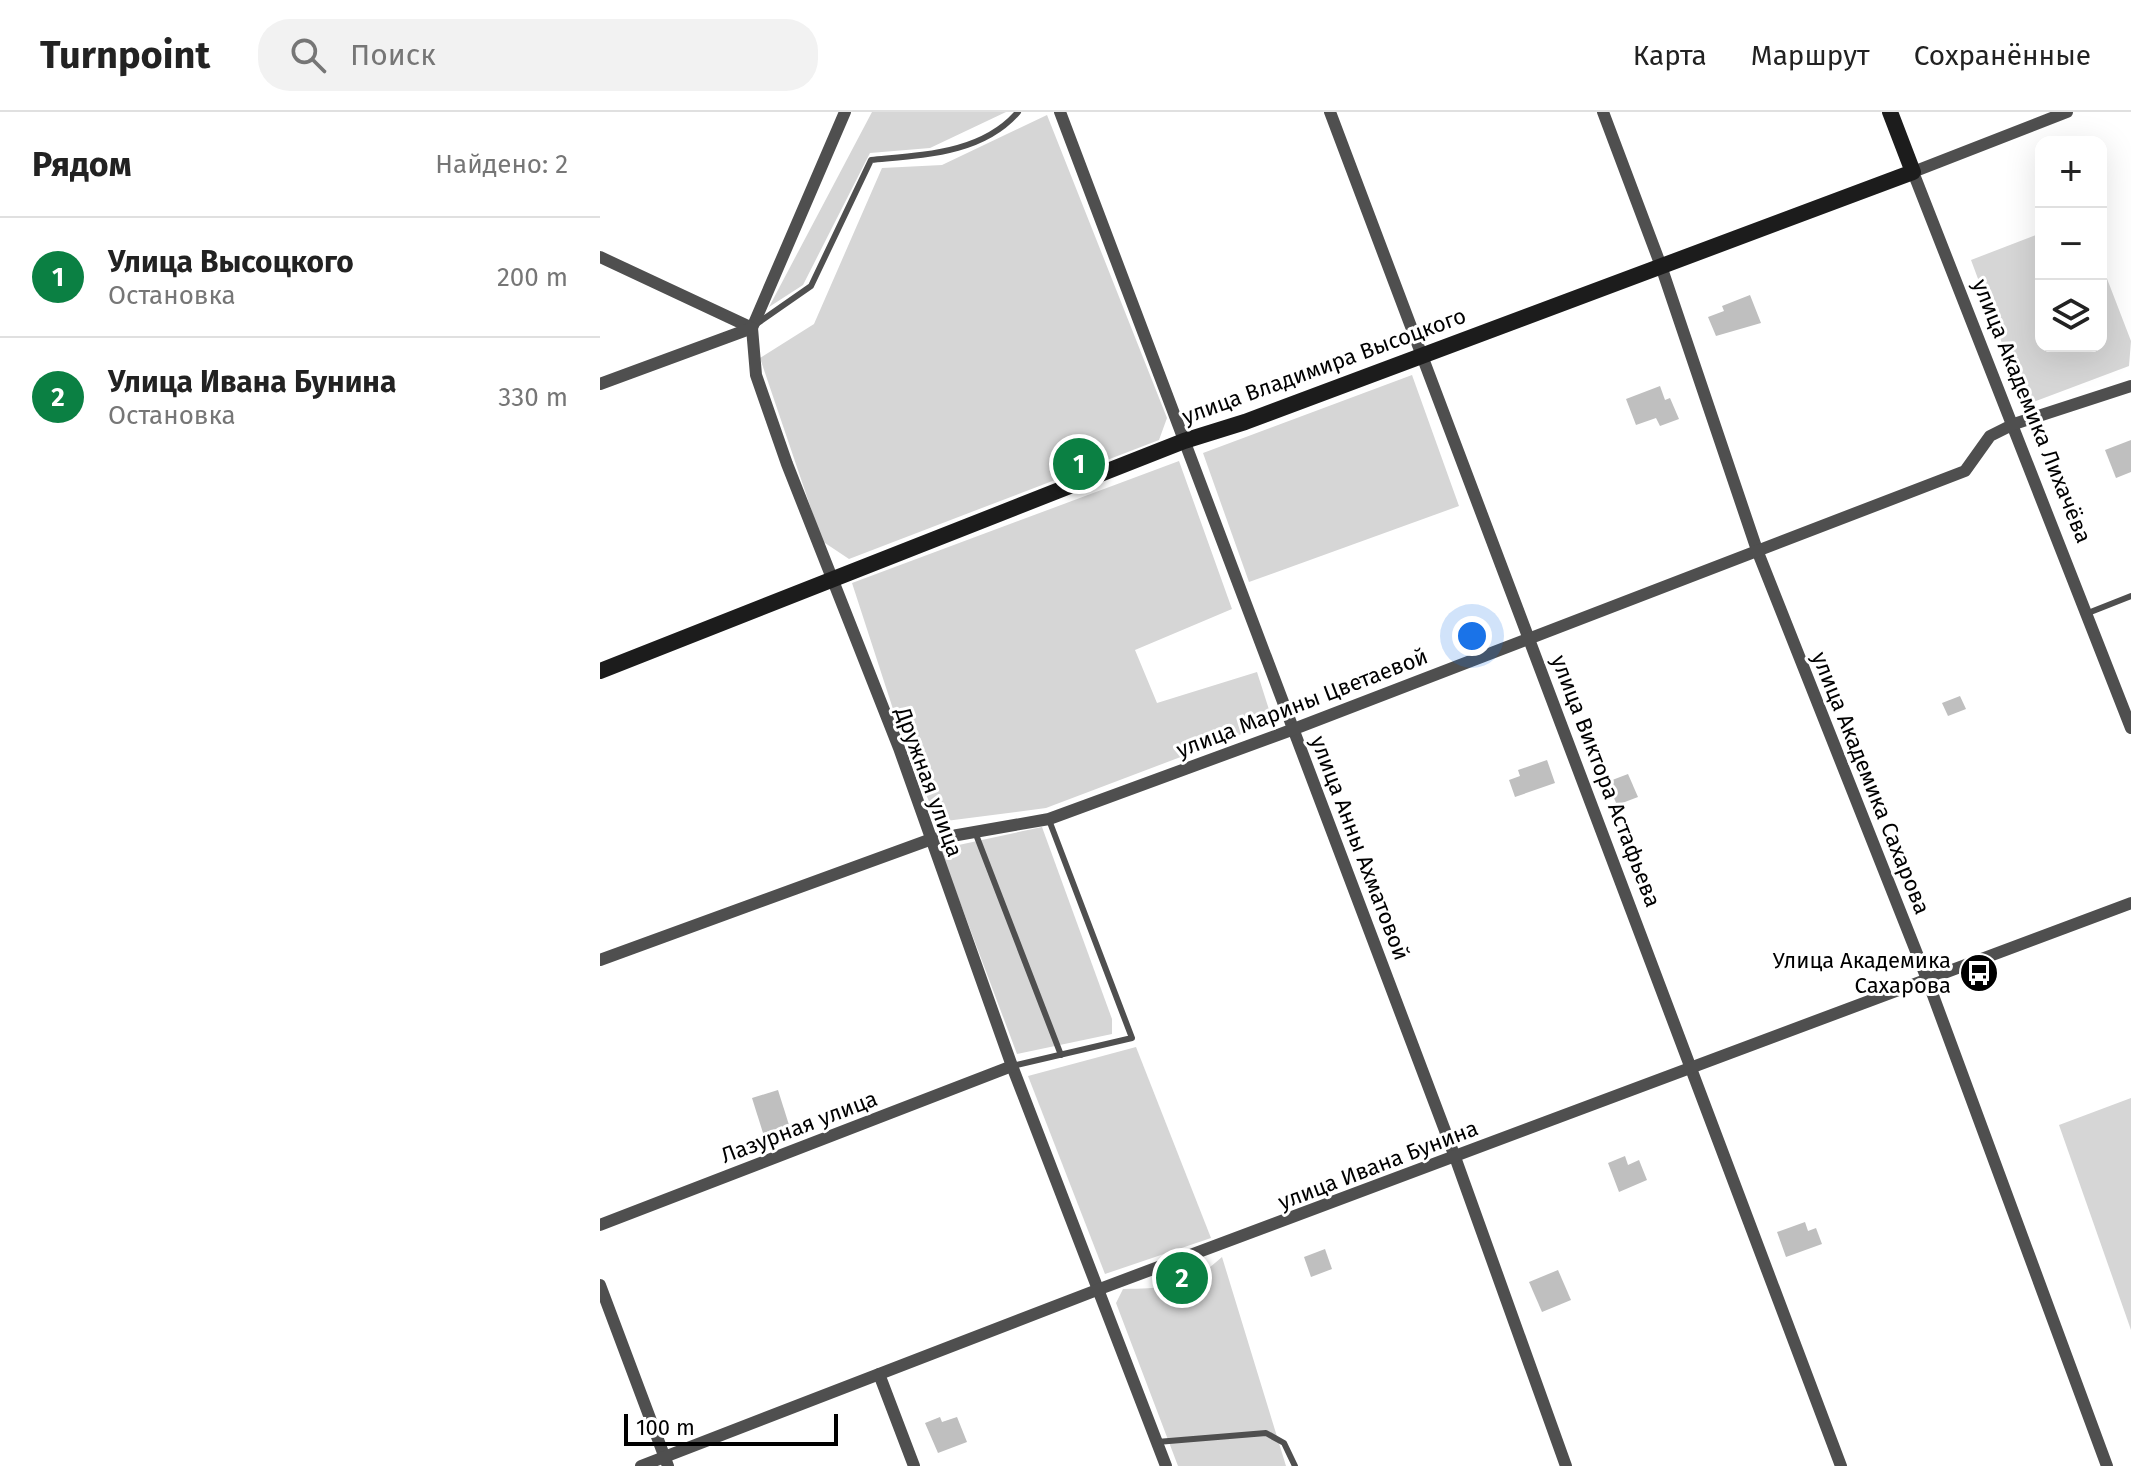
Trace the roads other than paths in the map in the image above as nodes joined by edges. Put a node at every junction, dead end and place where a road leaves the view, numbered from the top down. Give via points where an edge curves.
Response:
1 (845, 112) edge
2 (1018, 112) edge
3 (1060, 112) edge
4 (1330, 112) edge
5 (1603, 112) edge
6 (1890, 112) edge
7 (2067, 112) edge
8 (1913, 172) junction
9 (600, 257) edge
10 (1661, 266) junction
11 (752, 328) junction
12 (1421, 354) junction
13 (600, 384) edge
14 (2131, 386) edge
15 (2014, 424) junction
16 (1184, 441) junction
17 (1757, 550) junction
18 (832, 578) junction
19 (2131, 596) edge
20 (2088, 613) junction
21 (1530, 636) junction
22 (600, 671) edge
23 (2131, 728) edge
24 (1294, 729) junction
25 (1049, 819) junction
26 (975, 832) junction
27 (929, 840) junction
28 (2131, 903) edge
29 (600, 960) edge
30 (1927, 979) junction
31 (1061, 1055) junction
32 (1012, 1066) junction
33 (1692, 1068) junction
34 (1455, 1157) junction
35 (600, 1225) edge
36 (600, 1285) edge
37 (1097, 1290) junction
38 (879, 1374) junction
39 (1157, 1442) junction
40 (666, 1461) edge
41 (641, 1466) edge
42 (914, 1466) edge
43 (1166, 1466) edge
44 (1295, 1466) edge
45 (1566, 1466) edge
46 (1841, 1466) edge
47 (2107, 1466) edge

1 - 11 street, Дружная улица
2 - 11 lane via 1007,125 975,143 928,155 871,160 811,286
3 - 16 street, улица Анны Ахматовой
4 - 12 street, улица Виктора Астафьева
5 - 10 street, улица Академика Сахарова
6 - 8 street, улица Академика Лихачёва
7 - 8 street, улица Владимира Высоцкого
8 - 10 street, улица Владимира Высоцкого
8 - 15 street, улица Академика Лихачёва
9 - 11 street
10 - 12 street, улица Владимира Высоцкого
10 - 17 street, улица Академика Сахарова
11 - 13 street
11 - 18 street, Дружная улица via 765,405
12 - 16 street, улица Владимира Высоцкого
12 - 21 street, улица Виктора Астафьева
14 - 15 street, улица Марины Цветаевой
15 - 17 street, улица Марины Цветаевой via 1990,436 1965,471
15 - 20 street, улица Академика Лихачёва
16 - 18 street, улица Владимира Высоцкого
16 - 24 street, улица Анны Ахматовой
17 - 21 street, улица Марины Цветаевой
17 - 30 street, улица Академика Сахарова
18 - 22 street, улица Владимира Высоцкого
18 - 27 street, Дружная улица
19 - 20 lane
20 - 23 street, улица Академика Лихачёва
21 - 24 street, улица Марины Цветаевой
21 - 33 street, улица Виктора Астафьева
24 - 25 street, улица Марины Цветаевой
24 - 34 street, улица Анны Ахматовой
25 - 26 street, улица Марины Цветаевой
25 - 31 lane via 1132,1038
26 - 27 street, улица Марины Цветаевой
26 - 31 lane
27 - 29 street, улица Марины Цветаевой
27 - 32 street, Дружная улица
28 - 30 street, улица Ивана Бунина
30 - 33 street, улица Ивана Бунина
30 - 47 street, улица Академика Сахарова
31 - 32 lane
32 - 35 street, Лазурная улица
32 - 37 street, Дружная улица
33 - 34 street, улица Ивана Бунина
33 - 46 street, улица Виктора Астафьева
34 - 37 street, улица Ивана Бунина
34 - 45 street, улица Анны Ахматовой
36 - 40 street
37 - 38 street, улица Ивана Бунина
37 - 39 street, Дружная улица
38 - 40 street, улица Ивана Бунина
38 - 42 street
39 - 43 street, Дружная улица
39 - 44 lane via 1266,1433 1284,1443
40 - 41 street, улица Ивана Бунина

